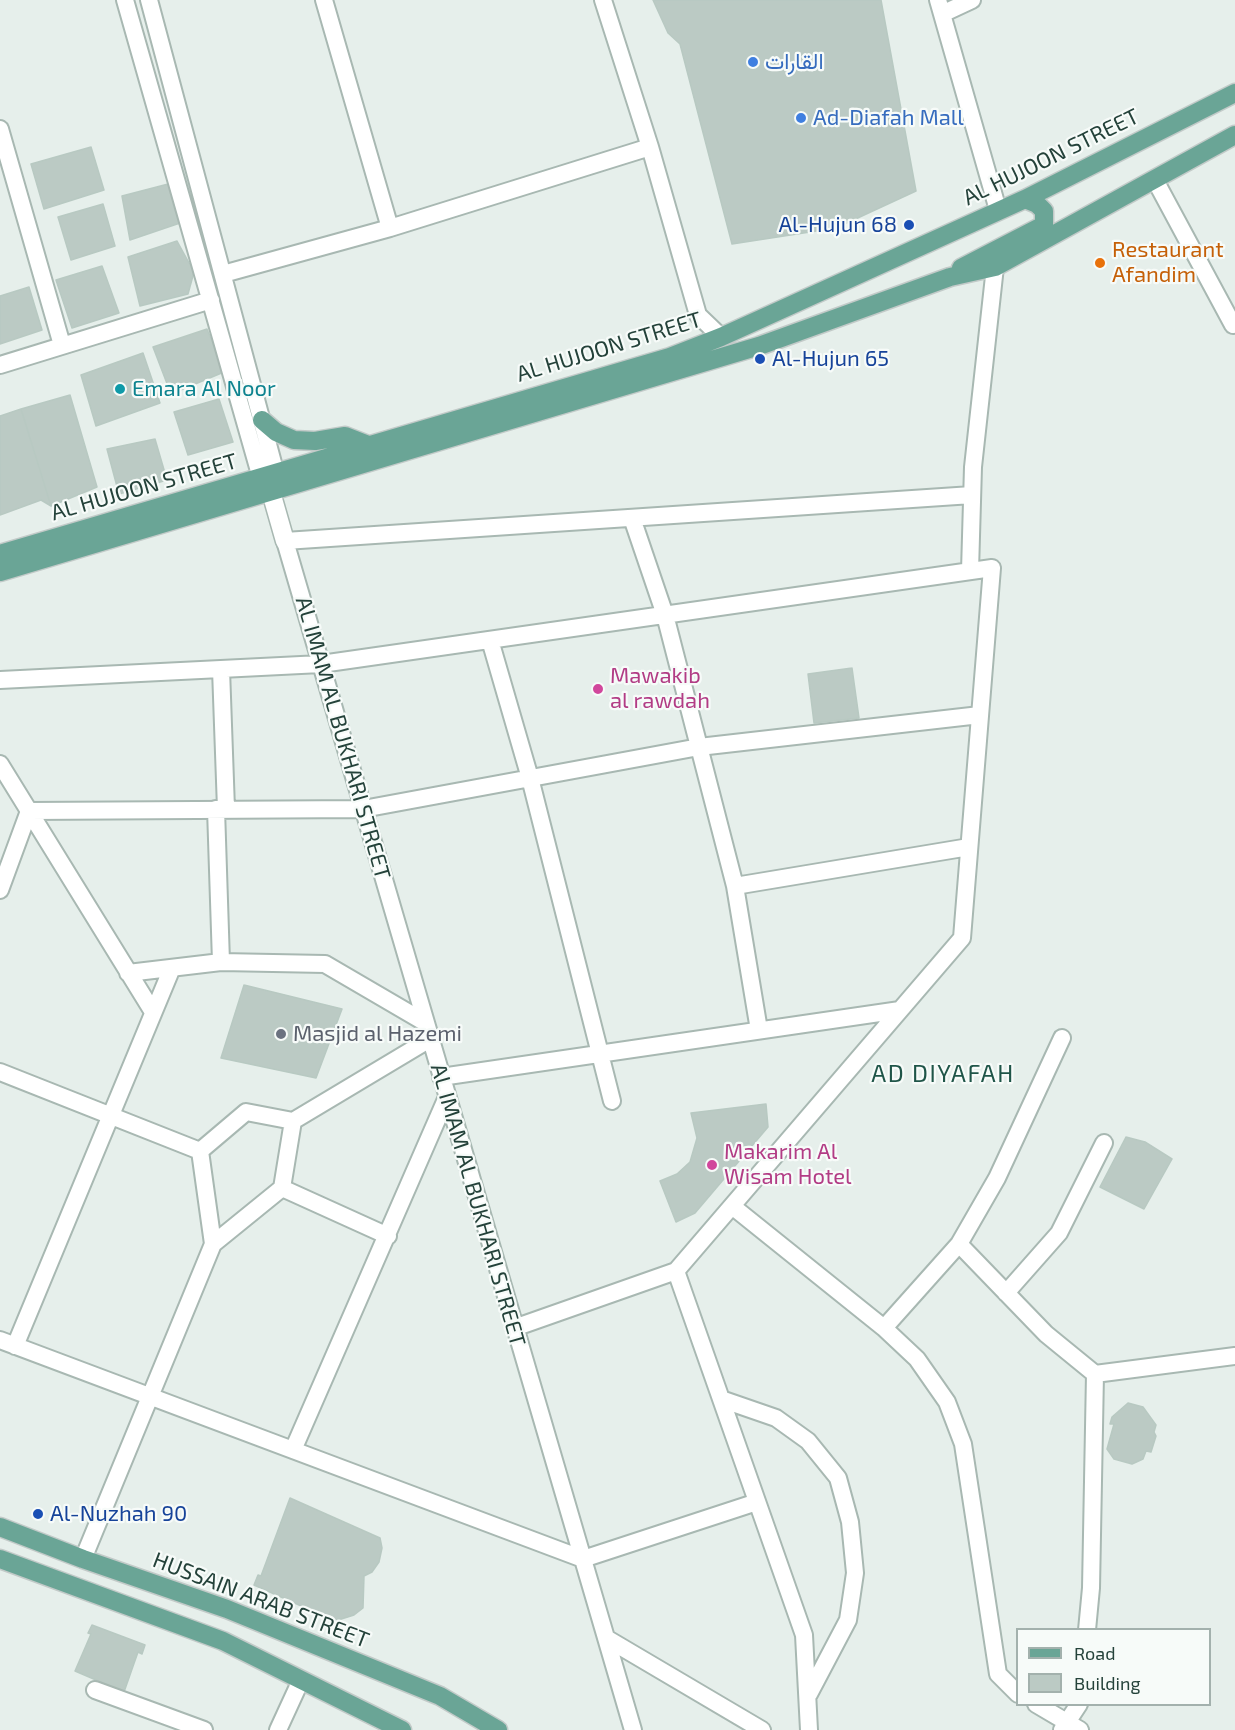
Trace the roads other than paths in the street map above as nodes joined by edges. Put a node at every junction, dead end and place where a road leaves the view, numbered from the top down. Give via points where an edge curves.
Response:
1 (124, 0) edge
2 (149, 0) edge
3 (324, 0) edge
4 (603, 0) edge
5 (972, 0) edge
6 (940, 7) edge
7 (1235, 93) edge
8 (0, 129) edge
9 (1235, 135) edge
10 (650, 147) junction
11 (1155, 180) junction
12 (1025, 199) junction
13 (998, 210) junction
14 (390, 228) junction
15 (995, 267) junction
16 (222, 274) junction
17 (950, 277) junction
18 (211, 300) junction
19 (1233, 325) dead end
20 (721, 337) junction
21 (62, 345) junction
22 (0, 365) edge
23 (262, 420) junction
24 (368, 445) junction
25 (269, 481) junction
26 (972, 495) junction
27 (632, 518) junction
28 (285, 541) junction
29 (0, 554) edge
30 (970, 571) junction
31 (0, 572) edge
32 (665, 615) junction
33 (490, 640) junction
34 (321, 664) junction
35 (222, 669) junction
36 (0, 680) edge
37 (980, 715) junction
38 (699, 747) junction
39 (0, 764) edge
40 (530, 778) junction
41 (221, 809) junction
42 (363, 809) junction
43 (29, 811) junction
44 (969, 847) junction
45 (735, 886) junction
46 (0, 890) edge
47 (221, 962) junction
48 (172, 968) junction
49 (129, 973) junction
50 (900, 1010) junction
51 (153, 1012) junction
52 (759, 1030) junction
53 (428, 1031) junction
54 (1062, 1038) dead end
55 (601, 1054) junction
56 (0, 1072) edge
57 (441, 1077) junction
58 (447, 1097) junction
59 (612, 1101) dead end
60 (110, 1116) junction
61 (293, 1121) junction
62 (1104, 1143) dead end
63 (200, 1151) junction
64 (282, 1188) junction
65 (732, 1206) junction
66 (388, 1236) junction
67 (213, 1244) junction
68 (959, 1244) junction
69 (676, 1271) junction
70 (1006, 1293) junction
71 (514, 1328) junction
72 (884, 1328) junction
73 (8, 1343) edge
74 (1235, 1356) edge
75 (1095, 1374) junction
76 (152, 1397) junction
77 (721, 1399) junction
78 (293, 1450) junction
79 (757, 1502) junction
80 (0, 1527) edge
81 (583, 1558) junction
82 (0, 1559) edge
83 (83, 1559) junction
84 (1087, 1628) edge
85 (606, 1638) junction
86 (301, 1680) junction
87 (95, 1690) dead end
88 (1016, 1693) edge
89 (809, 1695) junction
90 (1039, 1706) edge
91 (1078, 1706) edge
92 (1070, 1727) edge
93 (204, 1730) edge
94 (278, 1730) edge
95 (402, 1730) edge
96 (498, 1730) edge
97 (633, 1730) edge
98 (762, 1730) edge
99 (809, 1730) edge

1 - 18 street
2 - 16 street
3 - 14 street
4 - 10 street
5 - 6 street
6 - 13 street
7 - 12 main road, AL HUJOON STREET
8 - 21 street
9 - 11 main road, AL HUJOON STREET
10 - 14 street
10 - 20 street via 698,315
11 - 15 main road, AL HUJOON STREET
11 - 19 street
12 - 13 main road, AL HUJOON STREET
12 - 17 main road via 1044,211 1044,225 967,264
13 - 20 main road, AL HUJOON STREET
14 - 16 street
15 - 17 main road, AL HUJOON STREET
15 - 26 street
16 - 23 street
17 - 25 main road, AL HUJOON STREET via 759,346
18 - 21 street
18 - 25 street
20 - 24 main road, AL HUJOON STREET via 670,357
21 - 22 street
23 - 24 main road via 294,440 345,436
23 - 25 street
24 - 25 main road, AL HUJOON STREET
25 - 28 street
25 - 29 main road, AL HUJOON STREET
25 - 31 main road, AL HUJOON STREET
26 - 27 street
26 - 30 street
27 - 28 street
27 - 32 street
28 - 34 street, AL IMAM AL BUKHARI STREET
30 - 32 street
30 - 37 street via 992,568
32 - 33 street
32 - 38 street
33 - 34 street
33 - 40 street
34 - 35 street
34 - 42 street, AL IMAM AL BUKHARI STREET
35 - 36 street
35 - 41 street
37 - 38 street
37 - 44 street
38 - 40 street
38 - 45 street
39 - 43 street
40 - 42 street
40 - 55 street
41 - 42 street
41 - 43 street
41 - 47 street
42 - 53 street, AL IMAM AL BUKHARI STREET
43 - 46 street
43 - 49 street
44 - 45 street
44 - 50 street via 962,938
45 - 52 street
47 - 48 street
47 - 53 street via 325,964
48 - 49 street
48 - 51 street
49 - 51 street
50 - 52 street
50 - 65 street
51 - 60 street
52 - 55 street
53 - 57 street, AL IMAM AL BUKHARI STREET
53 - 61 street
54 - 68 street via 997,1178
55 - 57 street
55 - 59 street
56 - 60 street
57 - 58 street, AL IMAM AL BUKHARI STREET
58 - 66 street
58 - 71 street, AL IMAM AL BUKHARI STREET
60 - 63 street
60 - 73 street
61 - 63 street via 246,1112
61 - 64 street
62 - 70 street via 1059,1233
63 - 67 street
64 - 66 street
64 - 67 street
65 - 69 street
65 - 72 street
66 - 78 street
67 - 76 street
68 - 70 street
68 - 72 street
69 - 71 street
69 - 77 street
70 - 75 street via 1046,1334
71 - 81 street, AL IMAM AL BUKHARI STREET
72 - 88 street via 917,1359 947,1401 963,1444 998,1674
73 - 76 street
74 - 75 street
75 - 84 street
76 - 78 street
76 - 83 street
77 - 79 street
77 - 89 street via 776,1418 808,1441 838,1478 850,1522 855,1573 848,1620
78 - 81 street
79 - 81 street
79 - 89 street via 804,1635
80 - 83 main road, HUSSAIN ARAB STREET
81 - 85 street, AL IMAM AL BUKHARI STREET
82 - 86 main road via 223,1641
83 - 96 main road, HUSSAIN ARAB STREET via 227,1609 440,1696
85 - 97 street, AL IMAM AL BUKHARI STREET
85 - 98 street
86 - 94 street
86 - 95 main road
87 - 93 street
89 - 99 street
90 - 92 street
91 - 92 street

